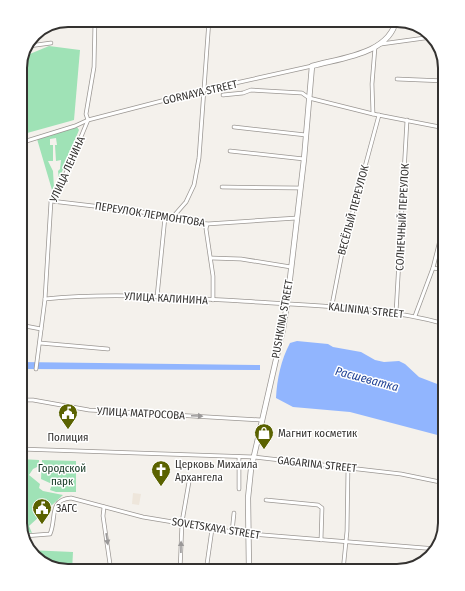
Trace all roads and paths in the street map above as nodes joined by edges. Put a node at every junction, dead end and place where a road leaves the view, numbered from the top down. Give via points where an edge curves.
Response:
1 (95, 27) edge
2 (208, 27) edge
3 (394, 27) edge
4 (425, 38) edge
5 (51, 43) dead end
6 (382, 44) junction
7 (34, 45) edge
8 (375, 48) junction
9 (312, 66) junction
10 (249, 80) junction
11 (397, 80) dead end
12 (438, 81) edge
13 (230, 85) junction
14 (204, 90) junction
15 (251, 90) junction
16 (233, 94) junction
17 (223, 95) dead end
18 (309, 98) junction
19 (373, 114) junction
20 (379, 115) junction
21 (88, 120) junction
22 (407, 120) junction
23 (234, 127) dead end
24 (438, 127) edge
25 (306, 136) junction
26 (27, 141) edge
27 (230, 151) dead end
28 (304, 159) junction
29 (222, 187) dead end
30 (300, 188) junction
31 (51, 201) junction
32 (165, 217) junction
33 (172, 218) junction
34 (297, 218) junction
35 (207, 224) junction
36 (438, 248) edge
37 (210, 258) junction
38 (291, 267) junction
39 (433, 268) junction
40 (438, 269) edge
41 (157, 297) junction
42 (45, 299) junction
43 (213, 300) junction
44 (287, 304) junction
45 (332, 305) junction
46 (396, 313) junction
47 (415, 316) junction
48 (438, 322) edge
49 (27, 326) edge
50 (41, 329) junction
51 (40, 343) junction
52 (108, 349) dead end
53 (36, 370) dead end
54 (27, 401) edge
55 (261, 420) junction
56 (27, 449) edge
57 (239, 457) junction
58 (254, 457) junction
59 (348, 467) junction
60 (190, 476) dead end
61 (438, 482) edge
62 (239, 489) dead end
63 (266, 500) dead end
64 (104, 507) junction
65 (234, 512) dead end
66 (182, 522) junction
67 (212, 529) junction
68 (232, 532) junction
69 (248, 534) junction
70 (29, 536) edge
71 (321, 540) junction
72 (346, 542) junction
73 (429, 548) edge
74 (110, 564) edge
75 (180, 564) edge
76 (207, 564) edge
77 (249, 564) edge
78 (344, 564) edge

1 - 21 street, УЛИЦА ЛЕНИНА via 94,67 86,114
2 - 14 street
3 - 6 main road
4 - 6 street
5 - 7 street
6 - 8 main road
8 - 9 main road
8 - 19 street
9 - 10 street, GORNAYA STREET
9 - 18 main road, PUSHKINA STREET
10 - 13 street, GORNAYA STREET
10 - 15 street
11 - 12 street
13 - 14 street, GORNAYA STREET
13 - 16 street
14 - 21 street, GORNAYA STREET
14 - 33 street via 199,158 194,185 186,202
15 - 16 street
15 - 18 street via 302,93
16 - 17 street
18 - 19 street
18 - 25 main road, PUSHKINA STREET
19 - 20 street
20 - 22 street
20 - 45 street, ВЕСЁЛЫЙ ПЕРЕУЛОК via 343,248
21 - 26 street, GORNAYA STREET
21 - 31 street, УЛИЦА ЛЕНИНА via 66,173
22 - 24 street
22 - 46 street, СОЛНЕЧНЫЙ ПЕРЕУЛОК
23 - 25 street
25 - 28 main road, PUSHKINA STREET
27 - 28 street
28 - 30 main road, PUSHKINA STREET
29 - 30 street
30 - 34 main road, PUSHKINA STREET
31 - 32 street, ПЕРЕУЛОК ЛЕРМОНТОВА
31 - 42 street, УЛИЦА ЛЕНИНА
32 - 33 street, ПЕРЕУЛОК ЛЕРМОНТОВА
32 - 41 street
33 - 35 street, ПЕРЕУЛОК ЛЕРМОНТОВА
34 - 35 street, ПЕРЕУЛОК ЛЕРМОНТОВА
34 - 38 main road, PUSHKINA STREET
35 - 37 street
36 - 39 street
37 - 38 street via 241,259
37 - 43 street
38 - 44 main road, PUSHKINA STREET
39 - 40 street
39 - 47 street
41 - 42 street, УЛИЦА КАЛИНИНА via 98,294
41 - 43 street, УЛИЦА КАЛИНИНА
42 - 50 street, УЛИЦА ЛЕНИНА
43 - 44 street, УЛИЦА КАЛИНИНА
44 - 45 street, KALININA STREET
44 - 55 main road, PUSHKINA STREET
45 - 46 street, KALININA STREET
46 - 47 street, KALININA STREET
47 - 48 street, KALININA STREET
49 - 50 street
50 - 51 street, УЛИЦА ЛЕНИНА
51 - 52 street
51 - 53 street, УЛИЦА ЛЕНИНА
54 -> 55 street, УЛИЦА МАТРОСОВА via 88,410
55 - 58 main road, PUSHKINA STREET
56 - 57 street, GAGARINA STREET
57 - 58 street, GAGARINA STREET
57 - 62 street
58 - 59 street, GAGARINA STREET
58 - 69 main road, PUSHKINA STREET via 248,498
59 - 61 street, GAGARINA STREET
59 - 72 street
60 - 66 street
63 - 71 street via 318,505 322,508 323,517
64 - 66 street, SOVETSKAYA STREET via 143,517
64 - 70 street, SOVETSKAYA STREET via 79,499 63,499 56,506 50,534
64 -> 74 street
65 - 68 street
66 - 67 street, SOVETSKAYA STREET
75 -> 66 street
67 - 68 street, SOVETSKAYA STREET
67 - 76 street
68 - 69 street, SOVETSKAYA STREET
69 - 71 street, SOVETSKAYA STREET
69 - 77 main road, PUSHKINA STREET
71 - 72 street, SOVETSKAYA STREET
72 - 73 street, SOVETSKAYA STREET
72 - 78 street

